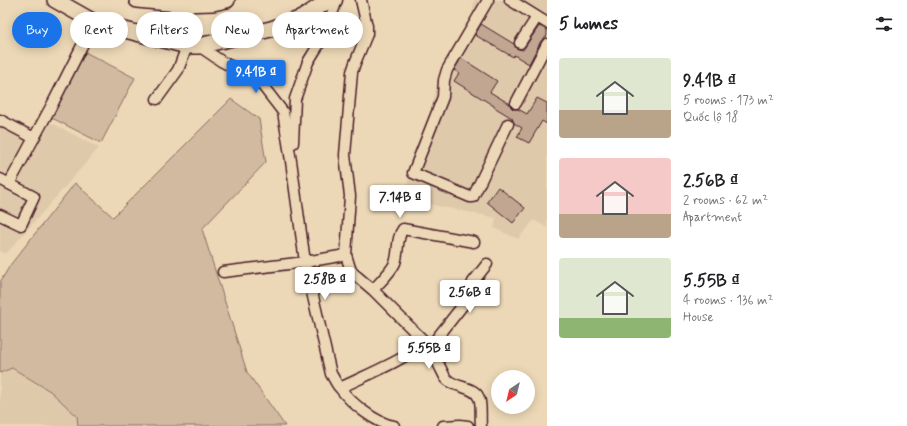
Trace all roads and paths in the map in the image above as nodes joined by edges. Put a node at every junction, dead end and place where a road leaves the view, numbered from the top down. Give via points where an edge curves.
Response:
1 (55, 0) edge
2 (137, 0) edge
3 (227, 0) edge
4 (329, 0) edge
5 (338, 0) edge
6 (361, 0) edge
7 (488, 0) edge
8 (510, 0) edge
9 (76, 12) edge
10 (536, 17) junction
11 (547, 23) edge
12 (520, 43) dead end
13 (203, 44) edge
14 (547, 44) edge
15 (81, 48) edge
16 (192, 48) edge
17 (197, 48) edge
18 (157, 99) dead end
19 (516, 103) dead end
20 (0, 120) edge
21 (508, 124) dead end
22 (34, 138) junction
23 (292, 161) junction
24 (5, 182) edge
25 (0, 215) edge
26 (474, 242) dead end
27 (346, 255) junction
28 (304, 262) junction
29 (487, 264) dead end
30 (223, 272) dead end
31 (373, 290) junction
32 (428, 345) junction
33 (340, 388) junction
34 (394, 426) edge
35 (443, 426) edge
36 (468, 426) edge
37 (481, 426) edge

1 - 9 highway
2 - 3 highway via 179,4
4 - 13 highway via 302,18 271,29
5 - 23 street via 324,36 308,62 295,99
6 - 27 street via 367,26 352,72 345,155 350,196
7 - 21 street via 447,70 443,97 413,173 473,197
8 - 10 street
10 - 11 street
10 - 12 street
14 - 19 street
15 - 22 street
16 - 18 street
17 - 23 street via 259,81 283,112
20 - 22 street
22 - 24 street
23 - 28 street
24 - 25 street via 34,198 21,225
26 - 31 street via 403,229 395,263
27 - 28 street
27 - 31 street via 353,273
28 - 30 street
28 - 33 street via 331,374
29 - 32 street via 472,282 466,301
31 - 32 street
32 - 33 street
32 - 37 street via 444,377 452,384 477,394 480,399
33 - 34 street via 356,406 374,419
35 - 36 street

